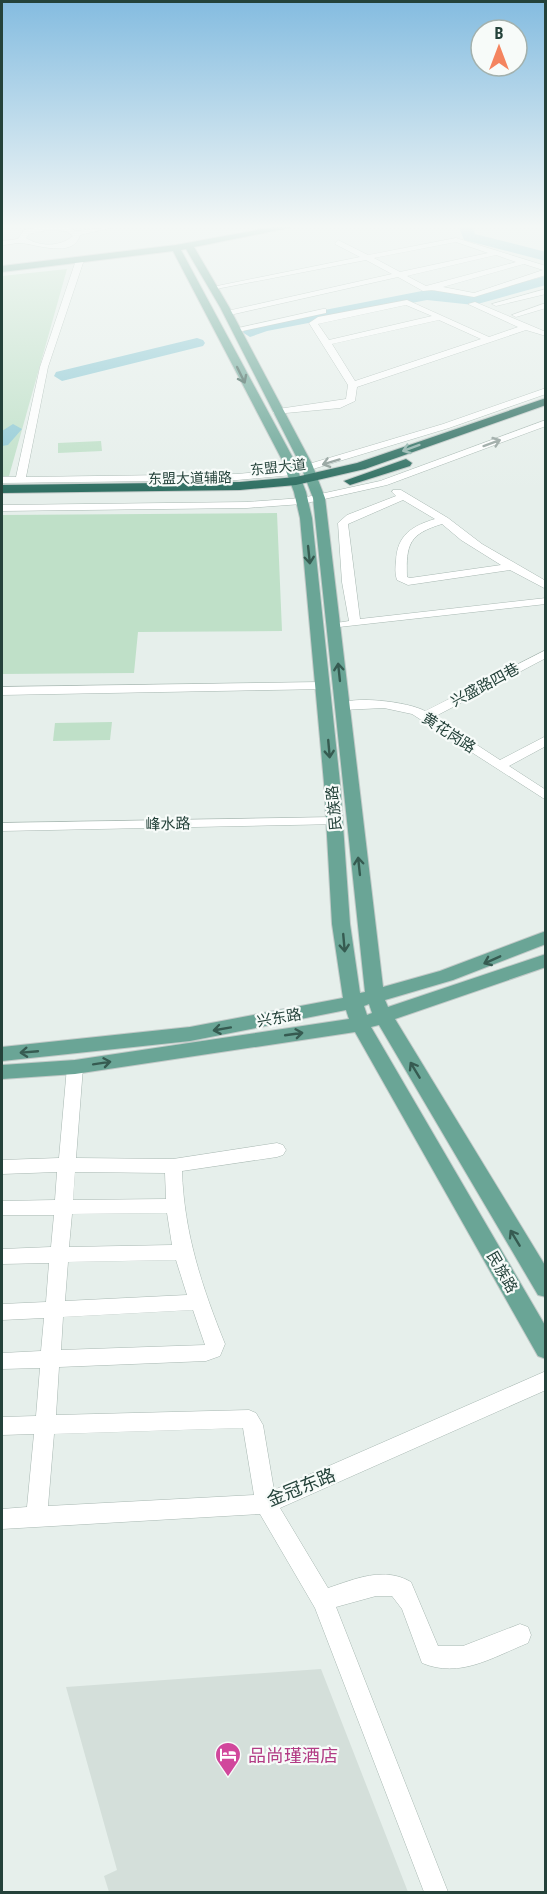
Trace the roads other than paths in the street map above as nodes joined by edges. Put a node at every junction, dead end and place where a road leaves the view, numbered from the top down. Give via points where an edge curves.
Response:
1 (61, 315) edge
2 (218, 315) edge
3 (231, 315) edge
4 (301, 315) edge
5 (338, 315) edge
6 (436, 315) edge
7 (499, 315) edge
8 (440, 317) junction
9 (526, 327) junction
10 (238, 329) junction
11 (544, 334) edge
12 (486, 338) junction
13 (327, 342) junction
14 (352, 385) junction
15 (546, 391) edge
16 (546, 401) edge
17 (278, 412) junction
18 (546, 413) edge
19 (424, 419) dead end
20 (546, 423) edge
21 (446, 426) junction
22 (458, 432) junction
23 (2, 480) edge
24 (20, 480) junction
25 (146, 483) junction
26 (383, 483) junction
27 (306, 485) junction
28 (2, 489) edge
29 (405, 496) junction
30 (2, 500) edge
31 (2, 508) edge
32 (444, 520) junction
33 (513, 566) junction
34 (546, 586) edge
35 (546, 601) edge
36 (355, 624) junction
37 (334, 626) junction
38 (546, 653) edge
39 (323, 686) junction
40 (2, 691) edge
41 (342, 706) junction
42 (424, 717) junction
43 (546, 740) edge
44 (500, 766) junction
45 (546, 795) edge
46 (335, 821) junction
47 (2, 827) edge
48 (546, 937) edge
49 (546, 960) edge
50 (375, 998) junction
51 (353, 1004) junction
52 (383, 1016) junction
53 (360, 1024) junction
54 (2, 1054) edge
55 (75, 1067) junction
56 (2, 1072) edge
57 (277, 1150) dead end
58 (67, 1164) junction
59 (173, 1166) junction
60 (2, 1167) edge
61 (63, 1206) junction
62 (173, 1206) junction
63 (2, 1208) edge
64 (181, 1252) junction
65 (59, 1255) junction
66 (2, 1256) edge
67 (546, 1288) edge
68 (198, 1302) junction
69 (55, 1309) junction
70 (2, 1312) edge
71 (546, 1349) edge
72 (51, 1359) junction
73 (2, 1361) edge
74 (546, 1380) edge
75 (45, 1424) junction
76 (2, 1426) edge
77 (266, 1504) junction
78 (37, 1518) junction
79 (2, 1519) edge
80 (323, 1600) junction
81 (520, 1635) dead end
82 (436, 1893) edge

1 - 24 street via 44,367
2 -> 27 main road, 民族路
3 - 10 main road, 民族路
4 - 10 street
5 - 13 street via 313,323
6 - 8 street
7 - 9 street
8 - 12 street
8 - 13 street
9 - 11 street
9 - 12 street
10 - 17 main road, 民族路
12 - 14 street
13 - 14 street
14 - 17 street via 348,404
15 - 21 street, 东盟大道辅路
16 - 22 highway, 东盟大道
17 - 27 main road, 民族路
18 - 27 highway, 东盟大道 via 374,475
19 - 21 street
26 -> 20 street, 东盟大道辅路
21 - 22 street
21 -> 27 street, 东盟大道辅路
22 -> 27 highway, 东盟大道
23 - 24 street, 东盟大道辅路
24 - 25 street, 东盟大道辅路
25 - 27 highway, 东盟大道
25 - 28 highway, 东盟大道
26 - 27 street, 东盟大道辅路
26 - 29 street
27 - 30 highway, 东盟大道 via 244,496
27 - 31 street, 东盟大道辅路 via 247,505
27 - 37 main road, 民族路
27 -> 39 main road, 民族路
29 - 32 street
29 - 36 street via 343,523
32 - 33 street
32 - 33 street via 404,540 400,552 403,581
33 - 34 street
35 - 36 street
36 - 37 street
41 -> 37 main road, 民族路
38 - 42 street, 兴盛路四巷
39 - 40 street
39 -> 46 main road, 民族路
41 - 42 street, 黄花岗路 via 399,705
50 -> 41 main road, 民族路
42 - 44 street, 黄花岗路
43 - 44 street
44 - 45 street, 黄花岗路
46 - 47 street, 峰水路
46 -> 51 main road, 民族路 via 344,944
48 -> 50 main road, 兴东路 via 482,965
49 - 52 main road, 兴东路
50 - 51 main road, 兴东路
50 - 52 main road, 民族路
51 - 53 main road, 民族路
51 -> 54 main road, 兴东路 via 194,1034
52 - 53 main road, 兴东路
67 -> 52 main road, 民族路
55 -> 53 main road, 兴东路
53 - 71 main road, 民族路
55 - 56 main road, 兴东路
55 - 58 street
57 - 59 street
58 - 59 street
58 - 60 street
58 - 61 street
59 - 62 street
61 - 62 street
61 - 63 street
61 - 65 street
62 - 64 street
64 - 65 street
64 - 68 street
65 - 66 street
65 - 69 street
68 - 69 street
68 - 72 street via 215,1344 206,1353
69 - 70 street
69 - 72 street
72 - 73 street
72 - 75 street
74 - 77 street, 金冠东路
75 - 76 street
75 - 77 street via 249,1419
75 - 78 street
77 - 78 street, 金冠东路
77 - 80 street
78 - 79 street, 金冠东路
80 - 81 street via 381,1583 394,1583 404,1591 430,1656 441,1660 458,1658
80 - 82 street

